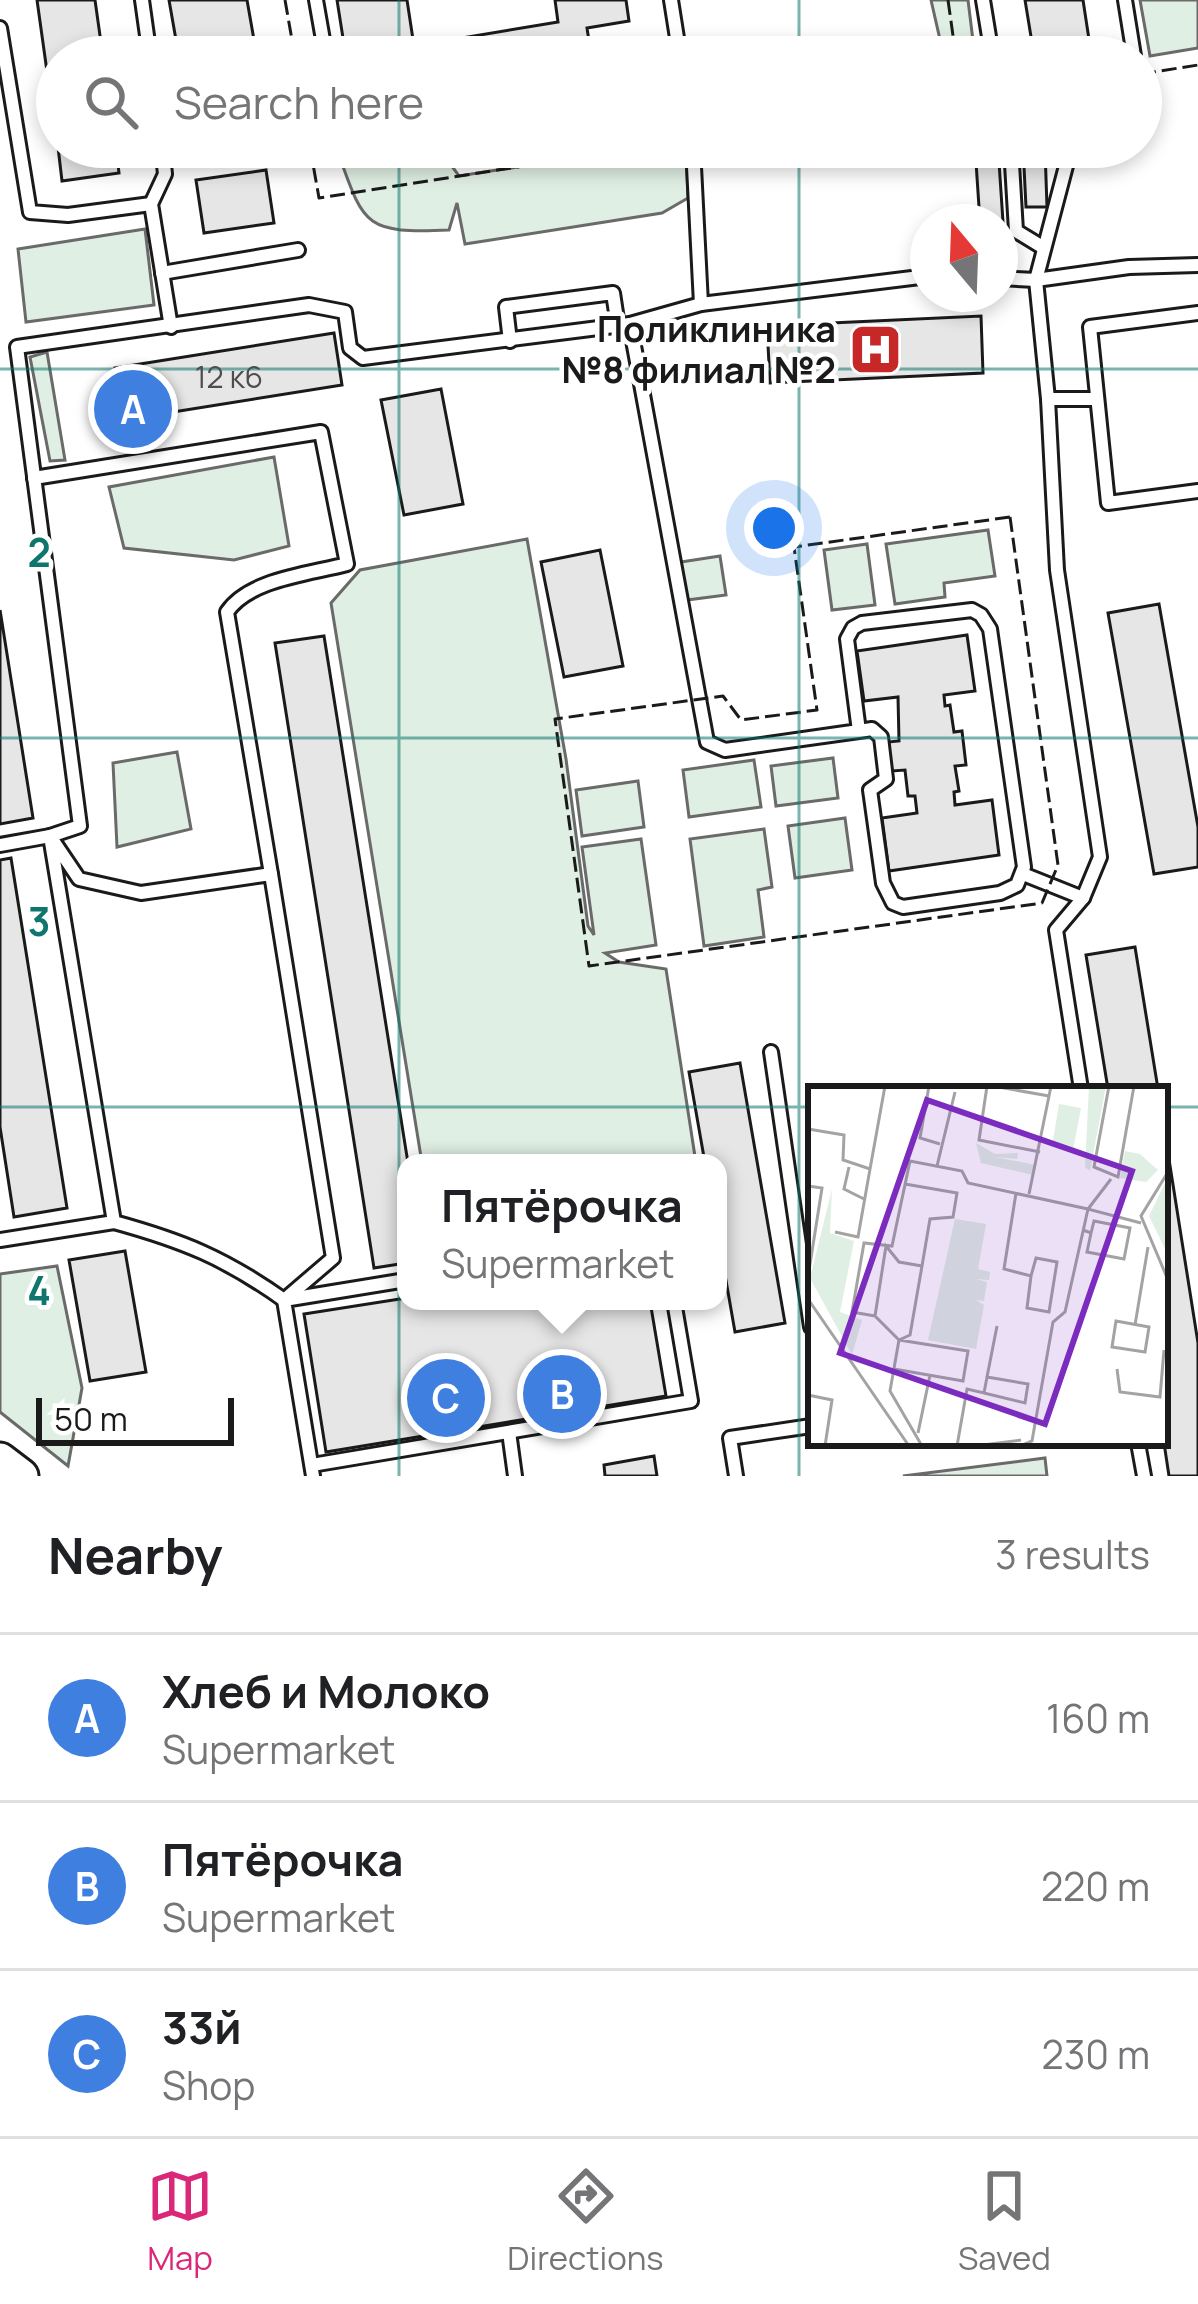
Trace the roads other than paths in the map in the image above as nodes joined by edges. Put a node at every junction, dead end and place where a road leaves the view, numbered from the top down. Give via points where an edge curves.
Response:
1 (142, 0) edge
2 (316, 0) edge
3 (671, 0) edge
4 (983, 0) edge
5 (1125, 0) edge
6 (0, 28) edge
7 (146, 36) edge
8 (322, 36) edge
9 (677, 36) edge
10 (989, 36) edge
11 (1131, 36) edge
12 (164, 168) edge
13 (694, 168) edge
14 (1012, 168) edge
15 (1065, 168) edge
16 (151, 204) junction
17 (1044, 248) junction
18 (298, 250) dead end
19 (1198, 265) edge
20 (162, 273) junction
21 (910, 278) edge
22 (1018, 279) edge
23 (1036, 280) junction
24 (701, 304) junction
25 (1198, 313) edge
26 (624, 325) junction
27 (171, 327) junction
28 (510, 341) junction
29 (1048, 399) junction
30 (1096, 399) junction
31 (34, 478) junction
32 (1198, 490) edge
33 (859, 731) junction
34 (50, 836) junction
35 (0, 845) edge
36 (271, 874) junction
37 (1023, 874) junction
38 (1084, 898) junction
39 (771, 1052) dead end
40 (1082, 1086) edge
41 (114, 1222) junction
42 (0, 1240) edge
43 (397, 1281) edge
44 (284, 1300) junction
45 (808, 1306) edge
46 (676, 1310) edge
47 (808, 1426) edge
48 (509, 1432) junction
49 (1139, 1446) edge
50 (0, 1460) edge
51 (313, 1470) edge
52 (21, 1476) edge
53 (515, 1476) edge
54 (736, 1476) edge
55 (1144, 1476) edge

1 - 7 lane
2 - 8 lane
3 - 9 lane
4 - 10 lane
5 - 11 lane
6 - 16 lane via 30,212
12 - 16 lane
13 - 24 lane
14 - 17 lane via 1016,231
15 - 17 lane
16 - 20 lane
17 - 23 lane
18 - 20 lane
19 - 23 lane
20 - 27 lane
21 - 24 lane
22 - 23 lane
23 - 29 lane
24 - 26 lane
25 - 30 lane via 1090,327
26 - 28 lane
26 - 28 lane via 613,293 506,307
26 - 33 lane via 706,742 725,750
27 - 28 lane via 309,304 345,312 350,348 363,358
27 - 31 lane via 17,346
29 - 30 lane
29 - 38 lane via 1057,570 1100,857
30 - 32 lane via 1108,503
31 - 34 lane via 80,826
31 - 36 lane via 321,432 347,564 250,591 227,612
33 - 37 lane via 881,737 886,779 870,790 883,884 893,903 1000,893
33 - 37 lane via 847,639 853,628 965,609 981,615 990,629
34 - 35 lane
34 - 36 lane via 79,879 141,893
34 - 41 lane
36 - 44 lane via 333,1258
37 - 38 lane
38 - 40 lane via 1056,930
39 - 45 lane
41 - 42 lane
41 - 44 lane via 187,1242
43 - 44 lane
44 - 51 lane
46 - 48 lane via 691,1401
47 - 54 lane via 730,1438
48 - 51 lane
48 - 53 lane
49 - 55 lane
50 - 52 main road

